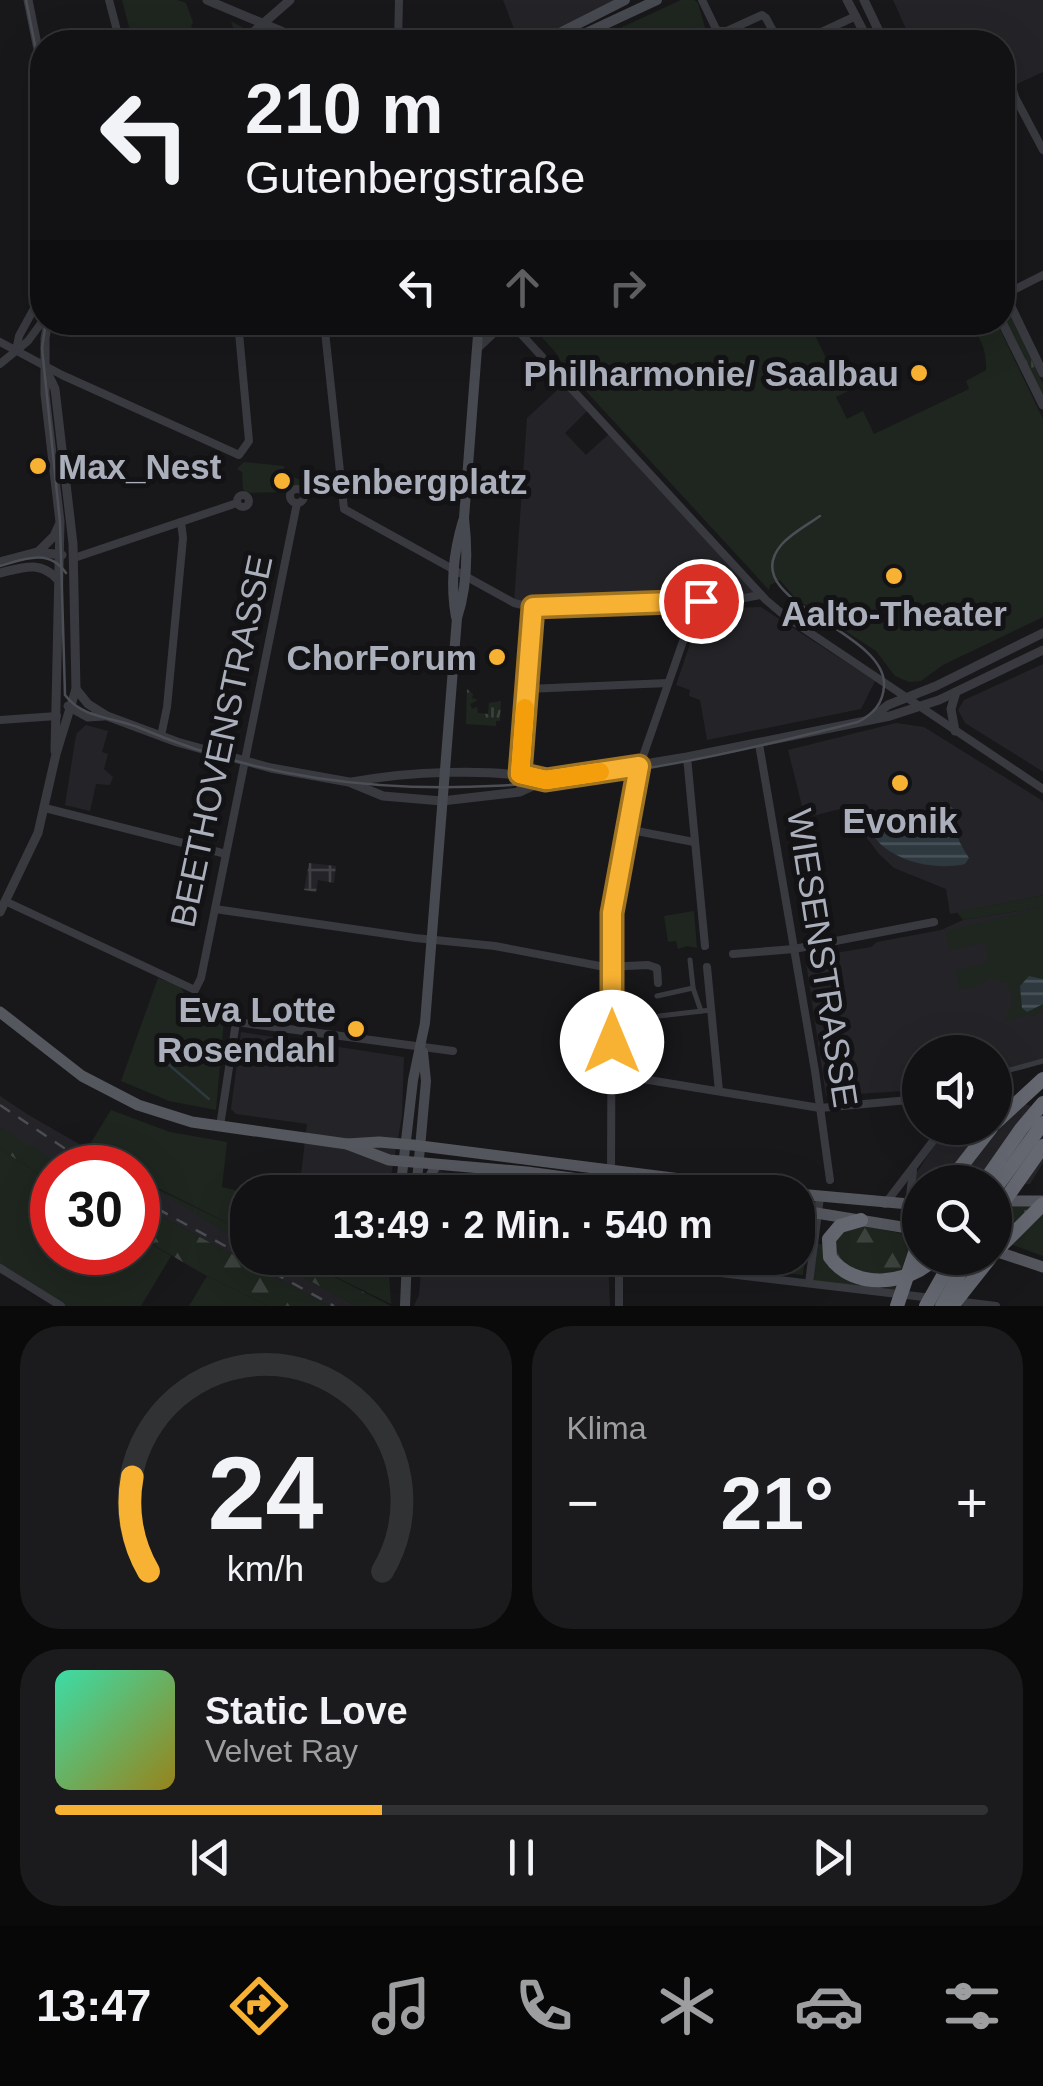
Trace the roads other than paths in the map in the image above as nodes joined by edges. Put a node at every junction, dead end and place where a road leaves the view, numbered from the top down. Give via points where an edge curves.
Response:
1 (28, 0) edge
2 (109, 0) edge
3 (207, 0) edge
4 (290, 0) edge
5 (399, 0) edge
6 (625, 0) edge
7 (657, 0) edge
8 (702, 0) edge
9 (848, 0) edge
10 (864, 0) edge
11 (856, 16) junction
12 (264, 23) junction
13 (34, 30) edge
14 (117, 30) edge
15 (256, 30) edge
16 (279, 30) edge
17 (398, 30) edge
18 (566, 30) edge
19 (593, 30) edge
20 (717, 30) edge
21 (729, 30) edge
22 (771, 30) edge
23 (826, 30) edge
24 (863, 30) edge
25 (878, 30) edge
26 (1015, 97) edge
27 (1043, 150) edge
28 (1043, 275) edge
29 (1015, 289) edge
30 (30, 316) edge
31 (1015, 317) edge
32 (32, 335) edge
33 (44, 335) edge
34 (239, 335) edge
35 (325, 335) edge
36 (478, 335) edge
37 (492, 335) edge
38 (522, 335) edge
39 (1008, 335) edge
40 (0, 342) edge
41 (477, 349) junction
42 (16, 351) junction
43 (0, 364) edge
44 (46, 369) junction
45 (1043, 374) edge
46 (1043, 405) edge
47 (237, 503) dead end
48 (297, 503) dead end
49 (464, 518) junction
50 (60, 522) junction
51 (182, 522) junction
52 (38, 552) junction
53 (59, 554) junction
54 (74, 558) junction
55 (0, 562) edge
56 (454, 568) junction
57 (0, 573) edge
58 (57, 574) junction
59 (466, 576) junction
60 (760, 594) junction
61 (697, 601) junction
62 (533, 607) junction
63 (457, 618) junction
64 (1043, 633) edge
65 (1043, 650) edge
66 (668, 683) junction
67 (76, 689) junction
68 (527, 689) junction
69 (956, 692) junction
70 (58, 693) junction
71 (906, 698) junction
72 (920, 708) junction
73 (71, 709) junction
74 (57, 716) junction
75 (107, 716) junction
76 (88, 717) junction
77 (872, 718) junction
78 (0, 720) edge
79 (66, 728) junction
80 (956, 732) junction
81 (161, 736) junction
82 (759, 744) junction
83 (56, 754) junction
84 (687, 758) junction
85 (244, 761) junction
86 (639, 766) junction
87 (1043, 773) edge
88 (444, 774) junction
89 (520, 774) junction
90 (546, 780) junction
91 (349, 782) junction
92 (1033, 783) junction
93 (1043, 789) edge
94 (520, 792) junction
95 (442, 801) junction
96 (46, 808) junction
97 (626, 828) junction
98 (694, 842) junction
99 (226, 854) junction
100 (0, 888) edge
101 (9, 898) junction
102 (215, 909) junction
103 (0, 912) edge
104 (934, 922) dead end
105 (432, 939) junction
106 (705, 946) dead end
107 (794, 949) junction
108 (733, 954) dead end
109 (690, 960) dead end
110 (612, 967) junction
111 (707, 967) dead end
112 (658, 983) dead end
113 (693, 988) junction
114 (657, 996) dead end
115 (711, 1010) junction
116 (701, 1011) junction
117 (0, 1012) edge
118 (659, 1016) dead end
119 (422, 1046) junction
120 (453, 1051) dead end
121 (1043, 1062) edge
122 (1012, 1070) edge
123 (612, 1074) junction
124 (1043, 1079) edge
125 (719, 1091) junction
126 (902, 1101) edge
127 (1042, 1105) edge
128 (1012, 1107) edge
129 (820, 1108) junction
130 (1043, 1123) edge
131 (220, 1126) junction
132 (347, 1144) junction
133 (413, 1145) junction
134 (929, 1145) edge
135 (978, 1145) edge
136 (1043, 1146) edge
137 (411, 1163) junction
138 (436, 1165) junction
139 (914, 1165) edge
140 (962, 1165) edge
141 (997, 1165) edge
142 (1012, 1166) edge
143 (406, 1175) edge
144 (414, 1175) edge
145 (430, 1175) edge
146 (535, 1175) edge
147 (572, 1175) edge
148 (614, 1175) edge
149 (830, 1180) dead end
150 (902, 1181) edge
151 (1012, 1190) edge
152 (815, 1196) edge
153 (820, 1197) junction
154 (1012, 1202) edge
155 (1043, 1203) edge
156 (885, 1204) junction
157 (902, 1205) edge
158 (815, 1213) edge
159 (818, 1213) junction
160 (861, 1220) junction
161 (902, 1229) edge
162 (1012, 1235) edge
163 (1012, 1257) edge
164 (1043, 1267) edge
165 (0, 1268) edge
166 (406, 1275) edge
167 (618, 1275) edge
168 (745, 1275) edge
169 (906, 1275) edge
170 (911, 1275) edge
171 (943, 1275) edge
172 (959, 1275) edge
173 (977, 1275) edge
174 (809, 1283) junction
175 (61, 1306) edge
176 (404, 1306) edge
177 (619, 1306) edge
178 (897, 1306) edge
179 (926, 1306) edge
180 (942, 1306) edge
181 (952, 1306) edge
182 (996, 1306) edge

1 - 13 street
2 - 14 street
3 - 12 street
4 - 12 street
5 - 17 street
6 - 18 main road
7 - 19 main road
8 - 20 street
9 - 11 street
10 - 25 street
11 - 23 street
11 - 24 street
12 - 15 street
12 - 16 street
21 - 22 street via 762,15
26 - 27 street
28 - 29 street
30 - 42 street
31 - 45 street
32 - 42 street
33 - 44 street
34 - 44 street via 248,431 242,454
35 - 56 street via 344,509
36 - 41 main road
37 - 41 street
38 - 60 street
39 - 46 street
40 - 42 street
41 - 49 main road
42 - 43 street
42 - 44 street
44 - 50 street
44 - 54 street via 56,388
47 - 51 street
48 - 85 street, BEETHOVENSTRASSE
49 - 56 main road
49 - 59 main road
50 - 52 street
50 - 53 street
51 - 54 street
51 - 81 street
52 - 53 street
52 - 55 street
53 - 54 street
53 - 58 street
54 - 58 street
54 - 67 street
56 - 59 street
56 - 63 main road
57 - 58 street via 35,566
58 - 70 street
59 - 62 street
59 - 63 main road
60 - 61 street
60 - 71 street
61 - 62 street
61 - 66 street
62 - 68 street
63 - 88 main road
64 - 71 street
65 - 69 street
66 - 68 street
66 - 86 street
67 - 73 street
67 - 75 street
68 - 89 street
69 - 72 street
69 - 80 street
70 - 73 street
70 - 74 street
71 - 72 street
71 - 77 street
72 - 77 street
72 - 80 street
73 - 76 street
73 - 79 street
74 - 78 street
74 - 83 street
75 - 76 street
75 - 81 street
76 - 79 street
77 - 82 street
79 - 83 street
80 - 92 street
81 - 85 street
82 - 84 street
82 - 107 street, WIESENSTRASSE
83 - 96 street
84 - 86 street
84 - 98 street
85 - 91 street
85 - 99 street, BEETHOVENSTRASSE
86 - 90 street
86 - 97 street
87 - 92 street
88 - 89 street
88 - 91 street
88 - 95 main road
89 - 90 street
89 - 94 street
90 - 94 street
91 - 95 street via 383,796
92 - 93 street
94 - 95 street
95 - 105 main road
96 - 99 street
96 - 101 street
97 - 98 street
97 - 110 street via 612,913
98 - 106 street
99 - 102 street, BEETHOVENSTRASSE
100 - 101 street
101 - 102 street, BEETHOVENSTRASSE via 195,990
101 - 103 street
102 - 105 street
104 - 107 street
105 - 110 street
105 - 119 main road
107 - 108 street
107 - 129 street, WIESENSTRASSE
109 - 113 street
110 - 112 street via 654,966
110 - 123 street
111 - 115 street
113 - 114 street
113 - 116 street
115 - 116 street
115 - 125 street
116 - 118 street
117 - 131 main road via 110,1092 164,1114
119 - 120 street
119 - 131 street via 236,1022
119 - 133 main road via 413,1080
121 - 122 street
123 - 125 street
123 - 148 street
124 - 128 highway
125 - 129 street
126 - 129 street
127 - 141 highway
129 - 149 street, WIESENSTRASSE
130 - 142 highway
131 - 132 main road
132 - 133 main road
132 - 137 main road
133 - 137 main road
133 - 147 main road
134 - 139 street
135 - 140 highway
136 - 151 highway, bridge
137 - 138 main road
137 - 143 main road
137 - 144 main road
138 - 145 main road
138 - 146 main road
150 - 156 street
152 - 153 main road
153 - 156 main road
153 - 159 street
154 - 155 main road
155 - 162 highway, bridge
156 - 157 main road
158 - 159 main road
159 - 160 main road
159 - 174 street
160 - 161 main road
160 - 170 highway via 833,1232 832,1261 864,1278
163 - 164 main road
165 - 175 street
166 - 176 main road
167 - 177 street
168 - 174 street
169 - 178 highway, bridge
171 - 179 highway, bridge
172 - 180 highway, bridge
173 - 181 highway, bridge
174 - 182 street

